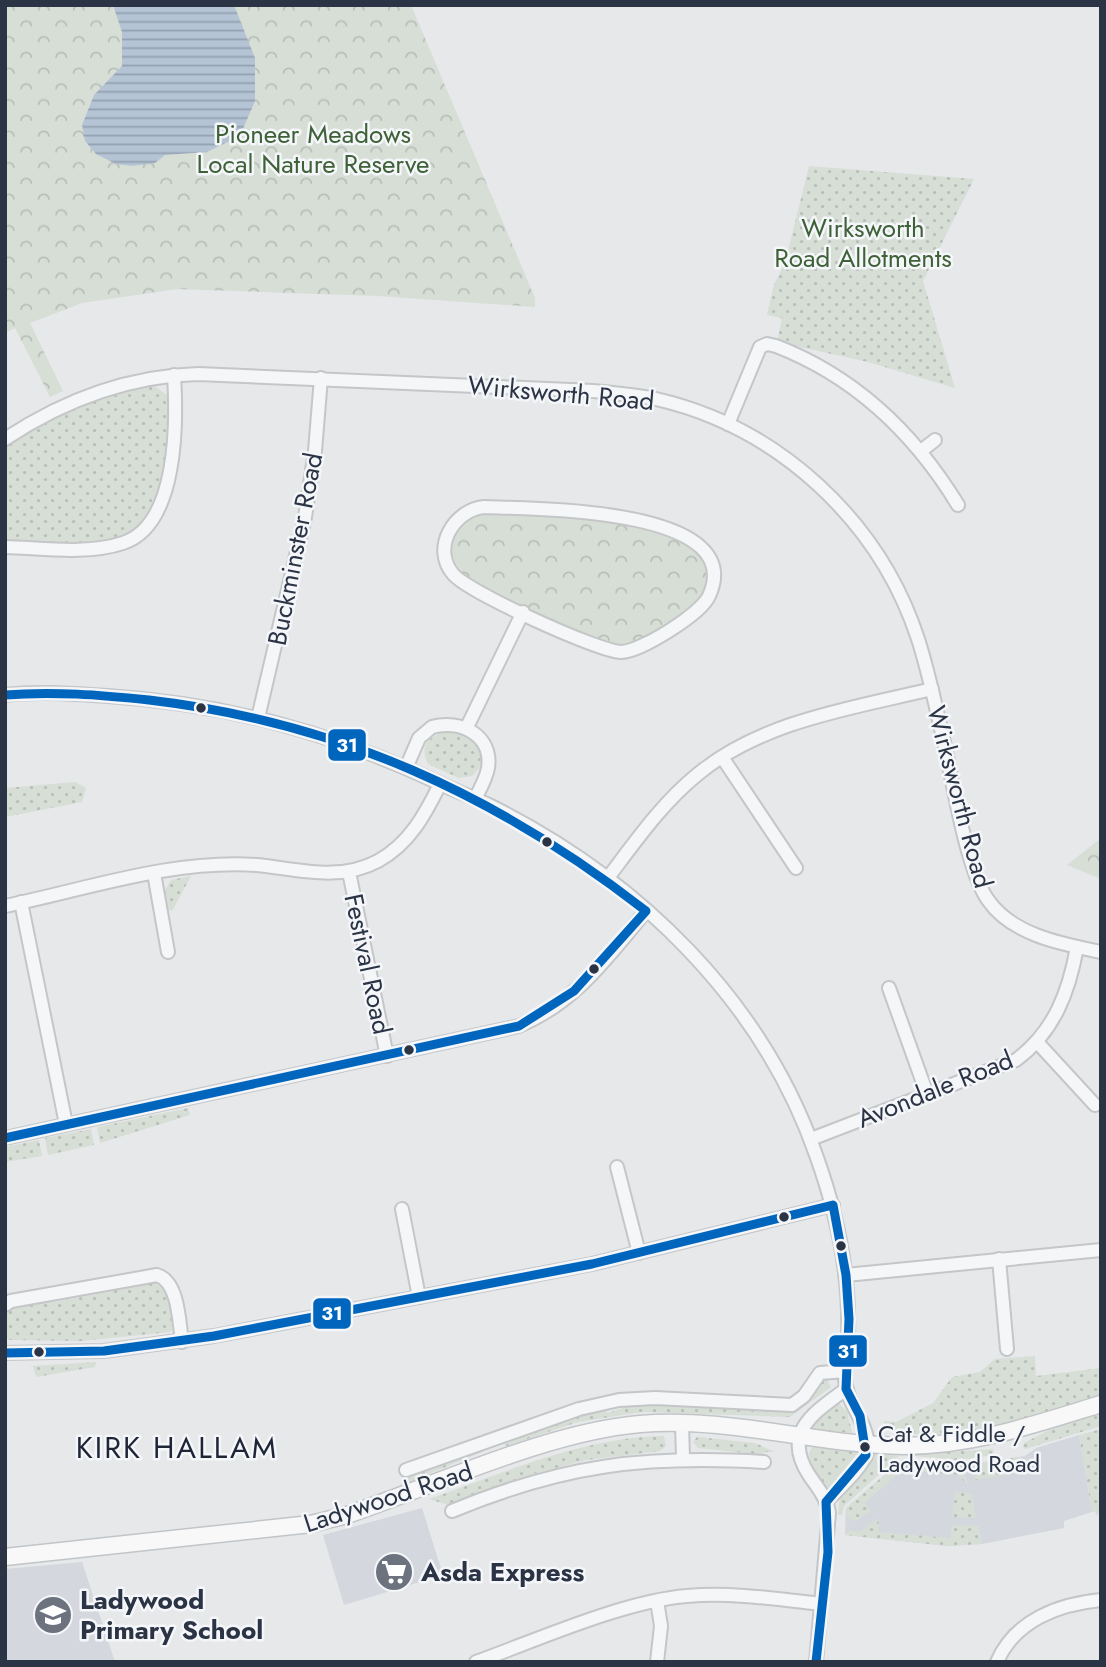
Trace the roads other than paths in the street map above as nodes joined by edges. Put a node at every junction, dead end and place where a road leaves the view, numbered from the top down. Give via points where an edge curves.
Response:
1 (174, 375) junction
2 (321, 378) junction
3 (728, 424) junction
4 (5, 439) edge
5 (935, 440) dead end
6 (921, 451) junction
7 (958, 505) dead end
8 (5, 547) edge
9 (523, 612) junction
10 (932, 689) junction
11 (5, 695) edge
12 (258, 718) junction
13 (467, 727) junction
14 (722, 757) junction
15 (407, 768) junction
16 (440, 784) junction
17 (475, 799) junction
18 (796, 868) dead end
19 (349, 872) junction
20 (154, 873) junction
21 (607, 879) junction
22 (21, 902) junction
23 (5, 906) edge
24 (646, 911) junction
25 (1077, 947) junction
26 (168, 952) dead end
27 (1101, 952) edge
28 (889, 988) dead end
29 (1037, 1042) junction
30 (387, 1056) junction
31 (928, 1094) junction
32 (1095, 1105) dead end
33 (66, 1124) junction
34 (5, 1138) edge
35 (811, 1139) junction
36 (617, 1167) dead end
37 (833, 1205) junction
38 (402, 1209) dead end
39 (1101, 1250) edge
40 (639, 1253) junction
41 (999, 1259) junction
42 (846, 1275) junction
43 (419, 1297) junction
44 (5, 1305) edge
45 (182, 1342) junction
46 (1007, 1349) dead end
47 (5, 1353) edge
48 (846, 1371) junction
49 (846, 1389) junction
50 (1101, 1404) edge
51 (682, 1424) junction
52 (799, 1436) junction
53 (866, 1443) junction
54 (683, 1458) junction
55 (764, 1462) dead end
56 (413, 1464) dead end
57 (826, 1502) junction
58 (466, 1505) junction
59 (452, 1511) dead end
60 (471, 1518) dead end
61 (5, 1557) edge
62 (1101, 1600) edge
63 (657, 1601) junction
64 (821, 1604) junction
65 (476, 1662) edge
66 (657, 1662) edge
67 (816, 1662) edge
68 (997, 1662) edge

1 - 2 street, Wirksworth Road
1 - 4 street, Wirksworth Road via 99,391
1 - 8 street via 172,455 159,509 143,532 102,547
2 - 3 street, Wirksworth Road via 593,391 656,399
2 - 12 street, Buckminster Road via 305,517
3 - 6 street via 754,359 760,347 768,344 801,357 870,399
3 - 10 street, Wirksworth Road via 803,470 864,534 900,595
5 - 6 street
6 - 7 street
9 - 9 street via 460,580 449,567 446,540 454,522 466,511 484,507 542,509 636,519 692,540 712,567 712,587 704,604 632,651 596,646
9 - 13 street
10 - 14 street via 786,726
10 - 25 street, Wirksworth Road via 982,890 989,902 1021,928
11 - 12 street via 140,698
12 - 15 street via 352,744
13 - 15 street via 432,727 419,738
13 - 17 street via 480,738 489,757
14 - 18 street
14 - 21 street via 669,802
15 - 16 street
16 - 17 street
16 - 19 street via 404,841 377,862
17 - 21 street via 542,835
19 - 20 street via 243,864
19 - 30 street, Festival Road
20 - 22 street
20 - 26 street
21 - 24 street
22 - 23 street
22 - 33 street
24 - 30 street via 571,997 553,1010 519,1026
24 - 35 street via 691,951 732,998 776,1062
25 - 27 street, Wirksworth Road
25 - 29 street, Avondale Road via 1061,1007
28 - 31 street
29 - 31 street, Avondale Road via 1004,1066
29 - 32 street
30 - 33 street
31 - 35 street, Avondale Road
33 - 34 street
35 - 37 street
36 - 40 street
37 - 40 street
37 - 42 street
38 - 43 street
39 - 41 street
40 - 43 street
41 - 42 street
41 - 46 street
42 - 48 street
43 - 45 street
44 - 45 street via 157,1275 174,1294
45 - 47 street via 104,1351
48 - 49 street
48 - 56 street, Ladywood Road via 820,1373 792,1405 656,1398 612,1401
49 - 52 street via 810,1416
49 - 53 street via 860,1416
50 - 53 main road, Ladywood Road via 1001,1435 958,1443
51 - 52 main road, Ladywood Road
51 - 54 street
51 - 61 main road, Ladywood Road via 641,1424 587,1433 311,1524
52 - 53 main road, Ladywood Road
52 - 57 street via 803,1464
53 - 57 street via 866,1455
54 - 55 street, Ladywood Road via 749,1467
54 - 58 street, Ladywood Road via 589,1468 503,1490
57 - 64 street via 828,1552
58 - 59 street, Ladywood Road
58 - 60 street, Ladywood Road
62 - 68 street via 1062,1607 1035,1619 1012,1638
63 - 64 street via 721,1595
63 - 65 street
63 - 66 street via 661,1626
64 - 67 street

